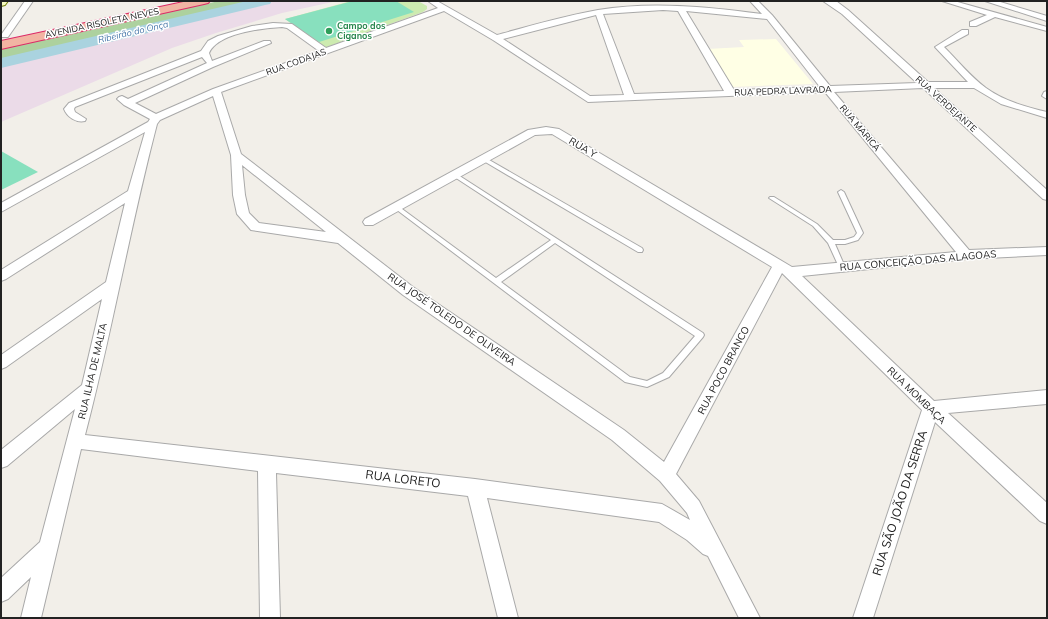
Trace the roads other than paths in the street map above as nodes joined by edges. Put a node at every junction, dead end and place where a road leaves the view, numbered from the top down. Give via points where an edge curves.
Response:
1 (29, 1) edge
2 (167, 1) edge
3 (204, 1) edge
4 (754, 1) edge
5 (827, 1) edge
6 (946, 1) edge
7 (989, 1) edge
8 (439, 3) edge
9 (681, 9) junction
10 (599, 12) junction
11 (993, 15) junction
12 (769, 17) junction
13 (1004, 18) junction
14 (1047, 19) edge
15 (973, 24) dead end
16 (1045, 30) edge
17 (965, 32) dead end
18 (1047, 35) edge
19 (2, 38) edge
20 (496, 38) junction
21 (267, 43) dead end
22 (205, 52) junction
23 (326, 52) junction
24 (210, 65) junction
25 (925, 85) junction
26 (978, 85) junction
27 (827, 89) junction
28 (112, 90) junction
29 (216, 92) junction
30 (730, 92) junction
31 (630, 97) junction
32 (127, 103) junction
33 (1047, 114) edge
34 (81, 119) dead end
35 (154, 121) junction
36 (236, 155) junction
37 (484, 159) junction
38 (455, 175) junction
39 (841, 192) dead end
40 (133, 193) junction
41 (1047, 196) edge
42 (772, 198) dead end
43 (396, 207) junction
44 (1, 208) edge
45 (369, 222) dead end
46 (343, 239) junction
47 (554, 241) junction
48 (831, 242) junction
49 (640, 250) dead end
50 (1047, 251) edge
51 (966, 255) junction
52 (842, 267) junction
53 (785, 268) junction
54 (1, 276) edge
55 (496, 282) junction
56 (112, 285) junction
57 (1, 363) edge
58 (89, 389) junction
59 (1047, 397) edge
60 (930, 408) junction
61 (75, 441) junction
62 (1, 460) edge
63 (267, 463) junction
64 (666, 475) junction
65 (475, 488) junction
66 (1047, 515) edge
67 (48, 548) junction
68 (718, 554) junction
69 (1, 592) edge
70 (31, 618) edge
71 (270, 618) edge
72 (508, 618) edge
73 (750, 618) edge
74 (863, 618) edge

1 - 19 street
2 - 19 highway, AVENIDA RISOLETA NEVES
3 - 19 highway, AVENIDA RISOLETA NEVES
4 - 12 street, RUA MARICÁ
5 - 25 street, RUA VERDEJANTE via 845,12
6 - 11 street
7 - 14 street
8 - 20 street
8 - 23 street, RUA CODAJAS
9 - 10 street
9 - 12 street
9 - 30 street
10 - 20 street
10 - 31 street
11 - 13 street
11 - 15 street
12 - 27 street, RUA MARICÁ
13 - 16 street
13 - 18 street
17 - 26 street via 939,47
20 - 31 street, RUA PEDRA LAVRADA via 588,99
21 - 24 street
22 - 23 street via 214,41 260,26 282,24 289,26
22 - 24 street
22 - 28 street
23 - 29 street, RUA CODAJAS
24 - 32 street
25 - 26 street, RUA PEDRA LAVRADA
25 - 27 street, RUA PEDRA LAVRADA
25 - 41 street, RUA VERDEJANTE
26 - 33 street via 990,95 1018,108
27 - 30 street, RUA PEDRA LAVRADA
27 - 51 street, RUA MARICÁ
28 - 32 street
28 - 34 street via 72,104 69,109 71,114
29 - 35 street, RUA CODAJAS via 178,107
29 - 36 street
30 - 31 street, RUA PEDRA LAVRADA
32 - 35 street
35 - 40 street, RUA ILHA DE MALTA
35 - 44 street, RUA CODAJAS
36 - 46 street, RUA JOSÉ TOLEDO DE OLIVEIRA
36 - 46 street via 243,214 256,227
37 - 38 street, RUA Y
37 - 49 lane
37 - 53 street, RUA Y via 532,132 555,131
38 - 43 street, RUA Y
38 - 47 lane
39 - 48 lane via 860,233 856,239
40 - 54 street
40 - 56 street, RUA ILHA DE MALTA
42 - 48 lane via 815,225
43 - 45 street, RUA Y
43 - 55 lane
46 - 64 street, RUA JOSÉ TOLEDO DE OLIVEIRA via 408,291 618,435
47 - 55 lane
47 - 55 lane via 700,336 666,375 647,384 628,380
48 - 52 lane
50 - 51 street, RUA CONCEIÇÃO DAS ALAGOAS
51 - 52 street, RUA CONCEIÇÃO DAS ALAGOAS
52 - 53 street, RUA CONCEIÇÃO DAS ALAGOAS
53 - 60 street, RUA MOMBAÇA
53 - 64 street, RUA POCO BRANCO
56 - 57 street
56 - 58 street, RUA ILHA DE MALTA
58 - 61 street, RUA ILHA DE MALTA
58 - 62 street
59 - 60 street
60 - 66 street, RUA MOMBAÇA
60 - 74 street, RUA SÃO JOÃO DA SERRA
61 - 63 street, RUA LORETO
61 - 67 street, RUA ILHA DE MALTA
63 - 65 street, RUA LORETO
63 - 71 street
64 - 68 street via 693,507
65 - 68 street, RUA LORETO via 662,513 694,533
65 - 72 street
67 - 69 street
67 - 70 street, RUA ILHA DE MALTA
68 - 73 street

